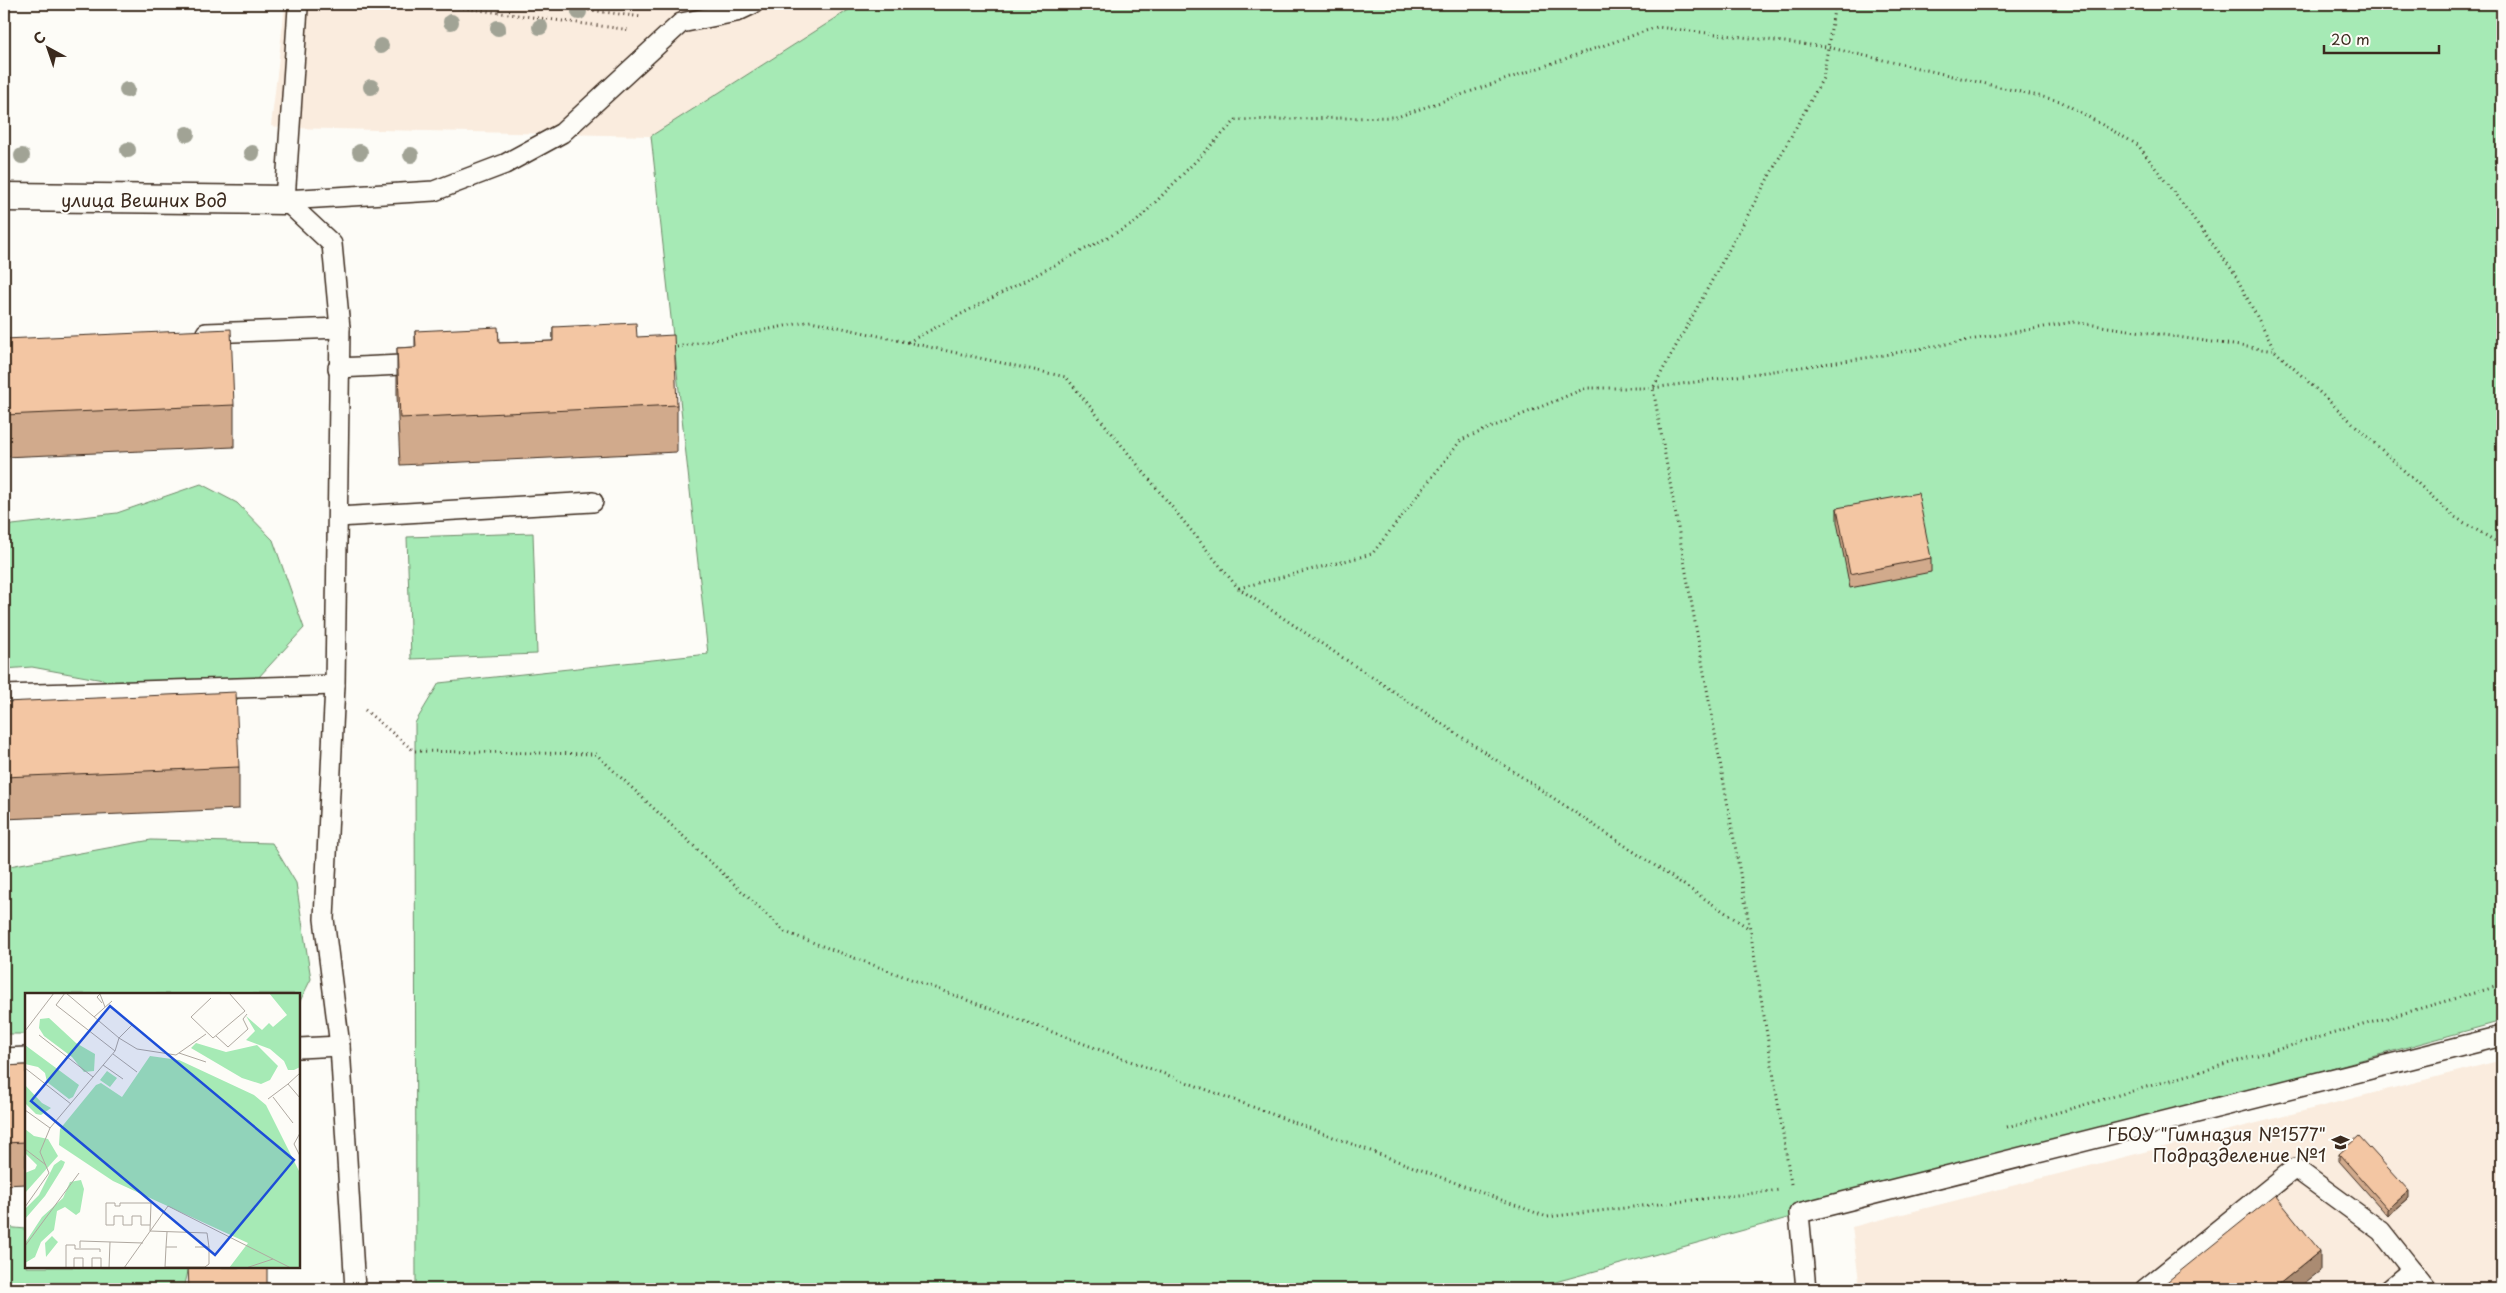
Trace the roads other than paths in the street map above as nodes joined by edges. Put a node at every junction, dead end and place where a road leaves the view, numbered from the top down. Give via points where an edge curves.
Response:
1 (753, 4) edge
2 (298, 8) dead end
3 (4, 198) edge
4 (285, 200) junction
5 (340, 328) junction
6 (192, 333) edge
7 (438, 363) edge
8 (338, 368) junction
9 (593, 502) dead end
10 (338, 517) junction
11 (335, 686) junction
12 (4, 695) edge
13 (2502, 1036) edge
14 (340, 1046) junction
15 (300, 1048) edge
16 (25, 1057) edge
17 (4, 1058) edge
18 (2412, 1270) junction
19 (355, 1289) edge
20 (1806, 1289) edge
21 (2145, 1289) edge
22 (2389, 1289) edge
23 (2427, 1289) edge

1 - 4 lane via 674,29 562,133 505,164 434,190
2 - 4 lane
3 - 4 street, улица Вешних Вод
4 - 5 lane via 332,244
5 - 6 lane
5 - 8 lane
7 - 8 lane
8 - 10 lane
9 - 10 lane
10 - 11 lane
11 - 12 lane
11 - 14 lane via 324,919
13 - 20 lane via 1799,1213
14 - 15 lane
14 - 19 lane
16 - 17 lane
18 - 21 lane via 2381,1231 2295,1168
18 - 22 lane
18 - 23 lane

